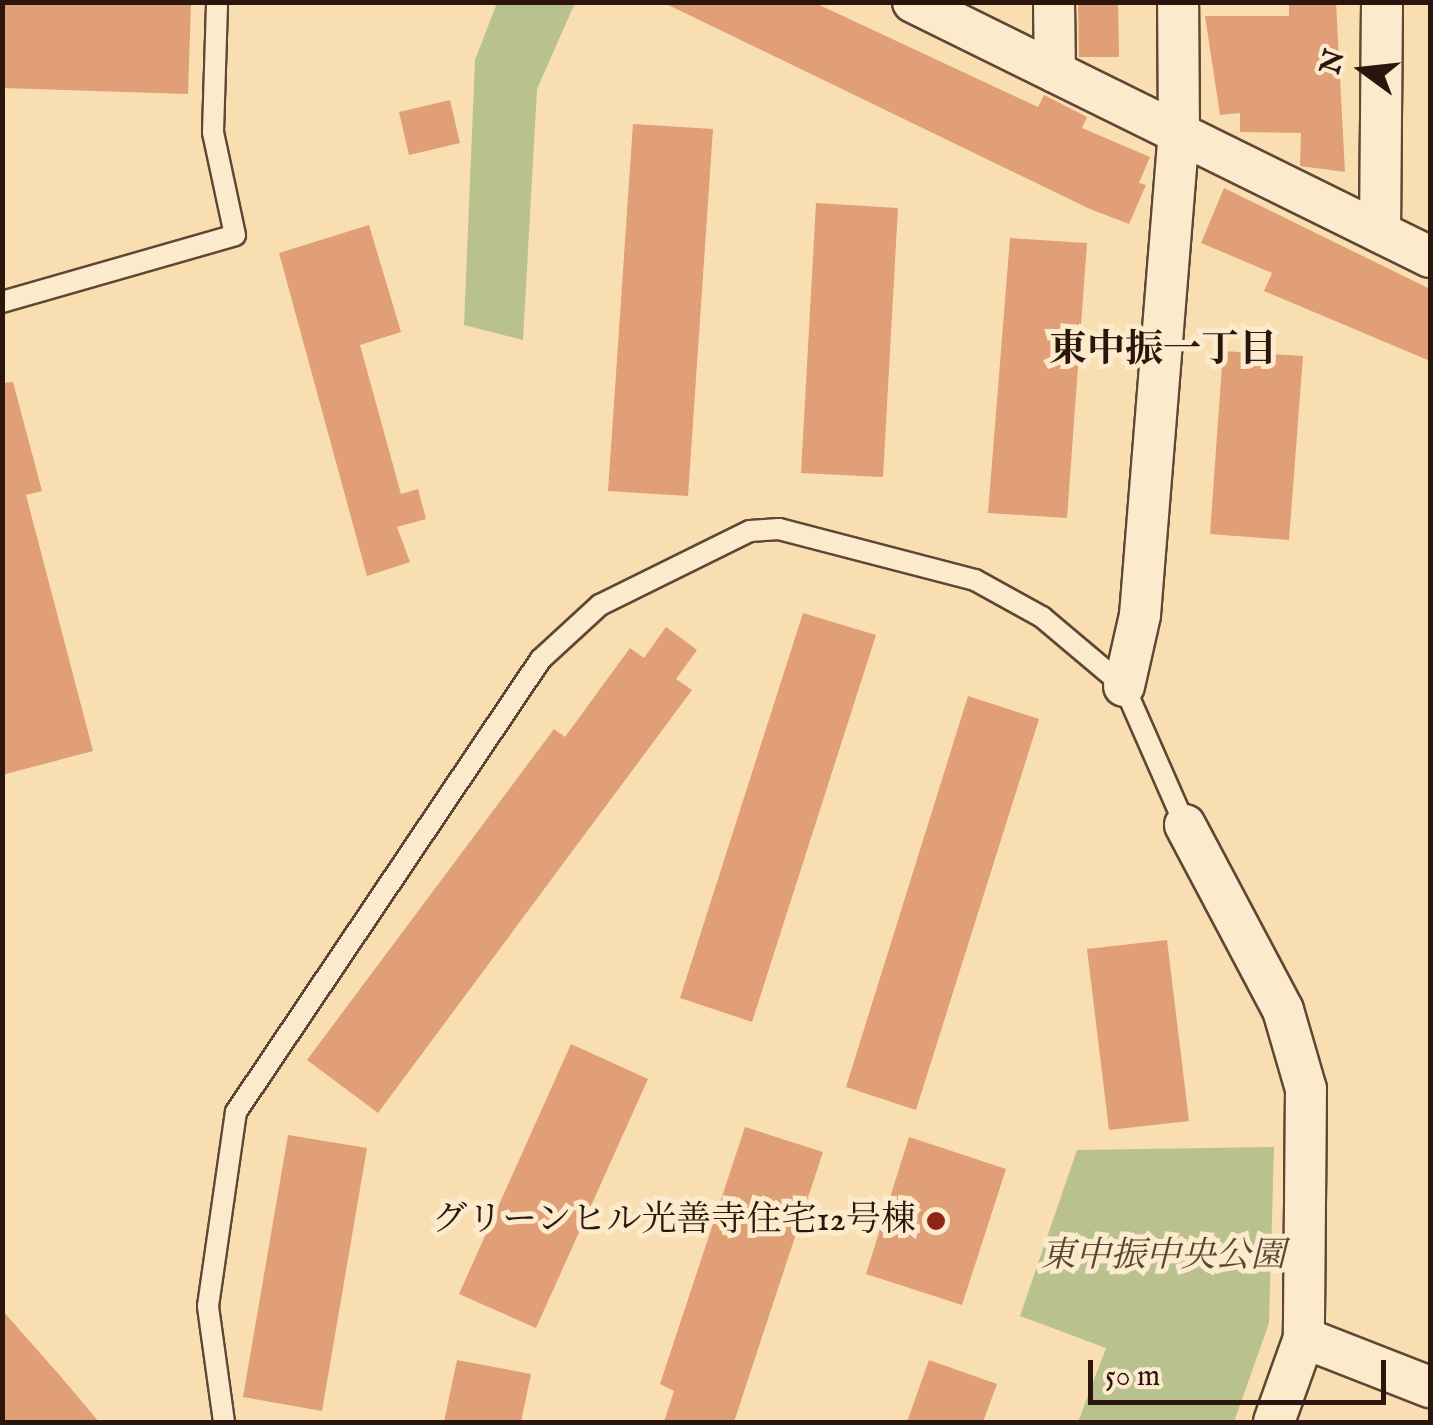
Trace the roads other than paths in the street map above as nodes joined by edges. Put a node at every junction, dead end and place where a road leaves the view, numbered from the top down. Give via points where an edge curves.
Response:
1 (218, 2) edge
2 (1054, 2) edge
3 (1178, 2) edge
4 (1382, 2) edge
5 (936, 8) edge
6 (1055, 72) junction
7 (1179, 133) junction
8 (1380, 232) junction
9 (1430, 257) edge
10 (2, 302) edge
11 (1124, 686) junction
12 (1185, 825) joint
13 (1304, 1338) junction
14 (1430, 1386) edge
15 (224, 1422) edge
16 (1274, 1422) edge

1 - 10 lane via 212,132 236,234
2 - 6 street
3 - 7 street
4 - 8 street
5 - 6 street
6 - 7 street
7 - 8 street
7 - 11 street via 1140,615
8 - 9 street
11 - 12 lane
11 - 15 lane via 1042,617 975,580 796,528 750,531 600,605 541,659 236,1112 208,1306
12 - 13 street via 1299,1052
13 - 14 street
13 - 16 street

